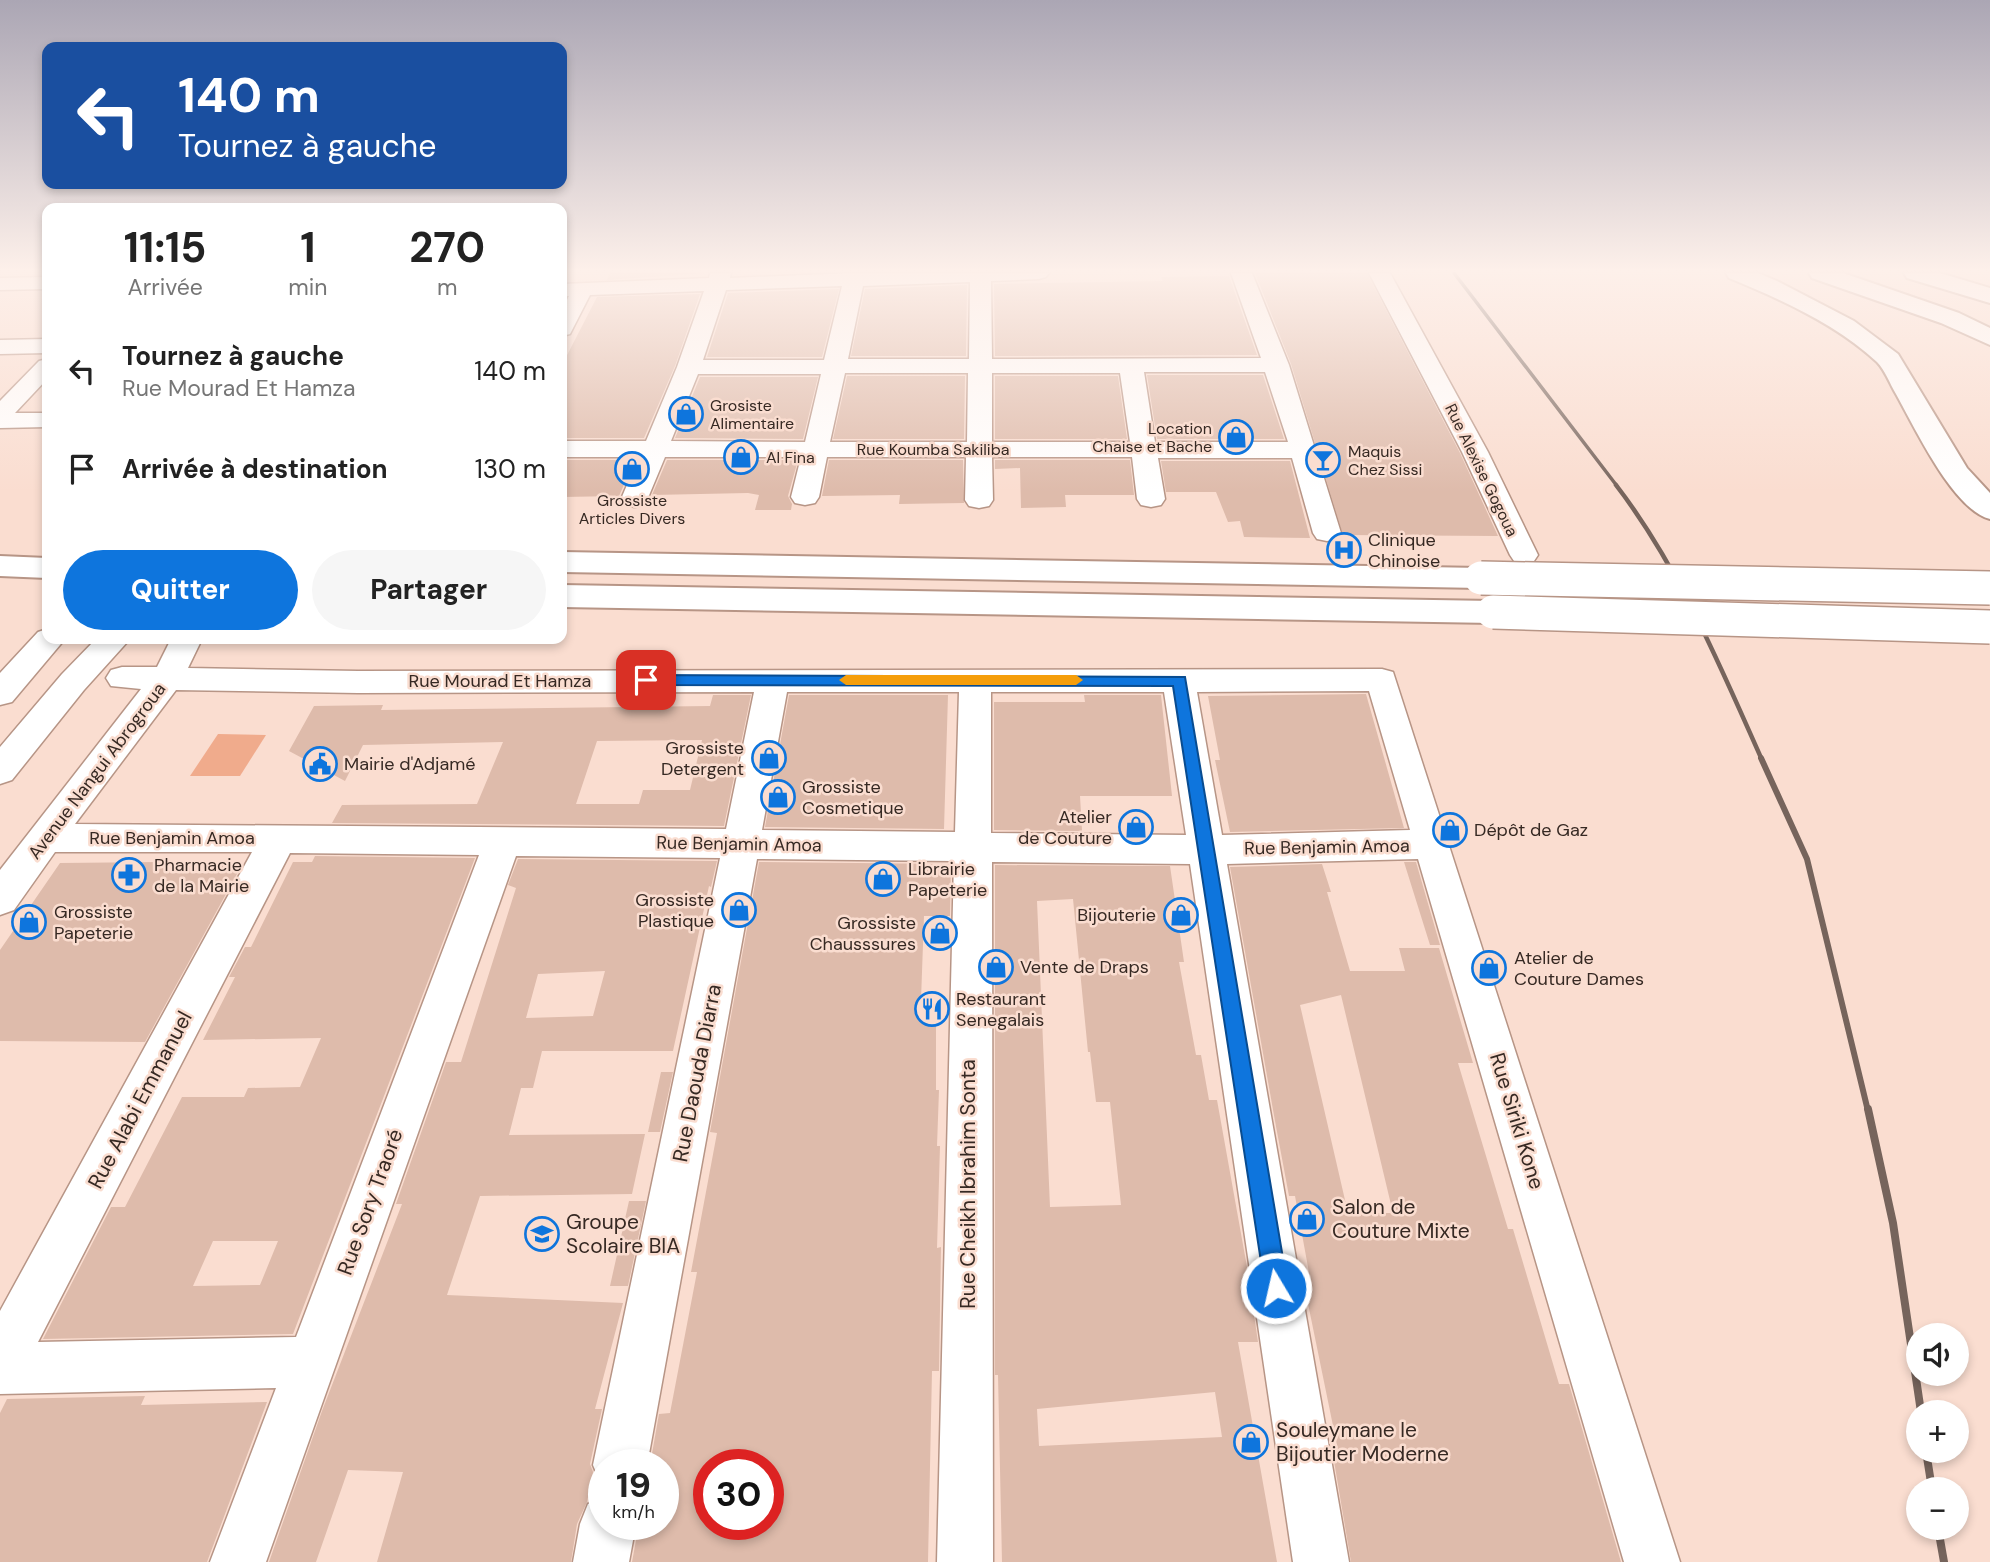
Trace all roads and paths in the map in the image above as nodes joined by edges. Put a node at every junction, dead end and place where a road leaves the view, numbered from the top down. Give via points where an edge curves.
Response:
1 (26, 346) edge
2 (696, 346) edge
3 (838, 346) edge
4 (980, 346) edge
5 (1270, 346) edge
6 (1418, 346) edge
7 (1872, 346) edge
8 (0, 347) edge
9 (980, 365) junction
10 (1130, 365) junction
11 (1277, 365) junction
12 (833, 366) junction
13 (689, 367) junction
14 (42, 371) edge
15 (0, 415) edge
16 (42, 420) edge
17 (0, 421) edge
18 (567, 449) edge
19 (656, 449) junction
20 (816, 449) junction
21 (981, 449) junction
22 (1144, 450) junction
23 (1304, 450) junction
24 (805, 497) dead end
25 (635, 499) dead end
26 (1151, 499) dead end
27 (979, 500) dead end
28 (1990, 510) edge
29 (1327, 533) dead end
30 (1524, 555) dead end
31 (567, 562) edge
32 (0, 566) edge
33 (42, 568) edge
34 (1990, 588) edge
35 (567, 596) edge
36 (1990, 627) edge
37 (45, 644) edge
38 (109, 644) edge
39 (184, 644) edge
40 (122, 678) dead end
41 (167, 679) junction
42 (773, 680) junction
43 (975, 680) junction
44 (1382, 680) joint
45 (1179, 681) junction
46 (0, 694) edge
47 (0, 771) edge
48 (46, 838) junction
49 (279, 838) junction
50 (503, 841) junction
51 (742, 843) junction
52 (1432, 844) junction
53 (971, 846) junction
54 (1206, 850) junction
55 (0, 899) edge
56 (0, 1362) edge
57 (311, 1362) junction
58 (0, 1368) edge
59 (623, 1449) edge
60 (605, 1540) edge
61 (238, 1562) edge
62 (601, 1562) edge
63 (965, 1562) edge
64 (1321, 1562) edge
65 (1652, 1562) edge

1 - 8 street
2 - 13 street
3 - 12 street
4 - 9 street
5 - 11 street
6 - 30 street, Rue Alexise Gogoua
7 - 28 main road via 1889,359 1955,473
9 - 10 street
9 - 12 street
9 - 21 street
10 - 11 street
10 - 22 street
11 - 23 street
12 - 13 street
12 - 20 street
13 - 19 street
14 - 15 street
16 - 17 street
18 - 19 street, Rue Koumba Sakiliba
19 - 20 street, Rue Koumba Sakiliba
19 - 25 street
20 - 21 street, Rue Koumba Sakiliba
20 - 24 street
21 - 22 street, Rue Koumba Sakiliba
21 - 27 street
22 - 23 street, Rue Koumba Sakiliba
22 - 26 street
23 - 29 street
31 - 34 main road, bridge
32 - 33 main road
35 - 36 main road, bridge via 1493,612
37 - 46 street
38 - 47 street
39 - 41 street, Avenue Nangui Abrogroua
40 - 41 street, Rue Mourad Et Hamza
41 - 42 street, Rue Mourad Et Hamza
41 - 48 street, Avenue Nangui Abrogroua
42 - 43 street, Rue Mourad Et Hamza
42 - 51 street, Rue Daouda Diarra
43 - 45 street, Rue Mourad Et Hamza
43 - 53 street, Rue Cheikh Ibrahim Sonta
44 - 45 street, Rue Mourad Et Hamza
44 - 52 street, Rue Siriki Kone
45 - 54 street
48 - 49 street, Rue Benjamin Amoa
48 - 55 street, Avenue Nangui Abrogroua
49 - 50 street, Rue Benjamin Amoa
49 - 56 street, Rue Alabi Emmanuel
50 - 51 street, Rue Benjamin Amoa
50 - 57 street, Rue Sory Traoré
51 - 53 street, Rue Benjamin Amoa
51 - 59 street, Rue Daouda Diarra
52 - 54 street, Rue Benjamin Amoa
52 - 65 street, Rue Siriki Kone
53 - 54 street, Rue Benjamin Amoa
53 - 63 street, Rue Cheikh Ibrahim Sonta
54 - 64 street
57 - 58 street
57 - 61 street, Rue Sory Traoré
60 - 62 street

